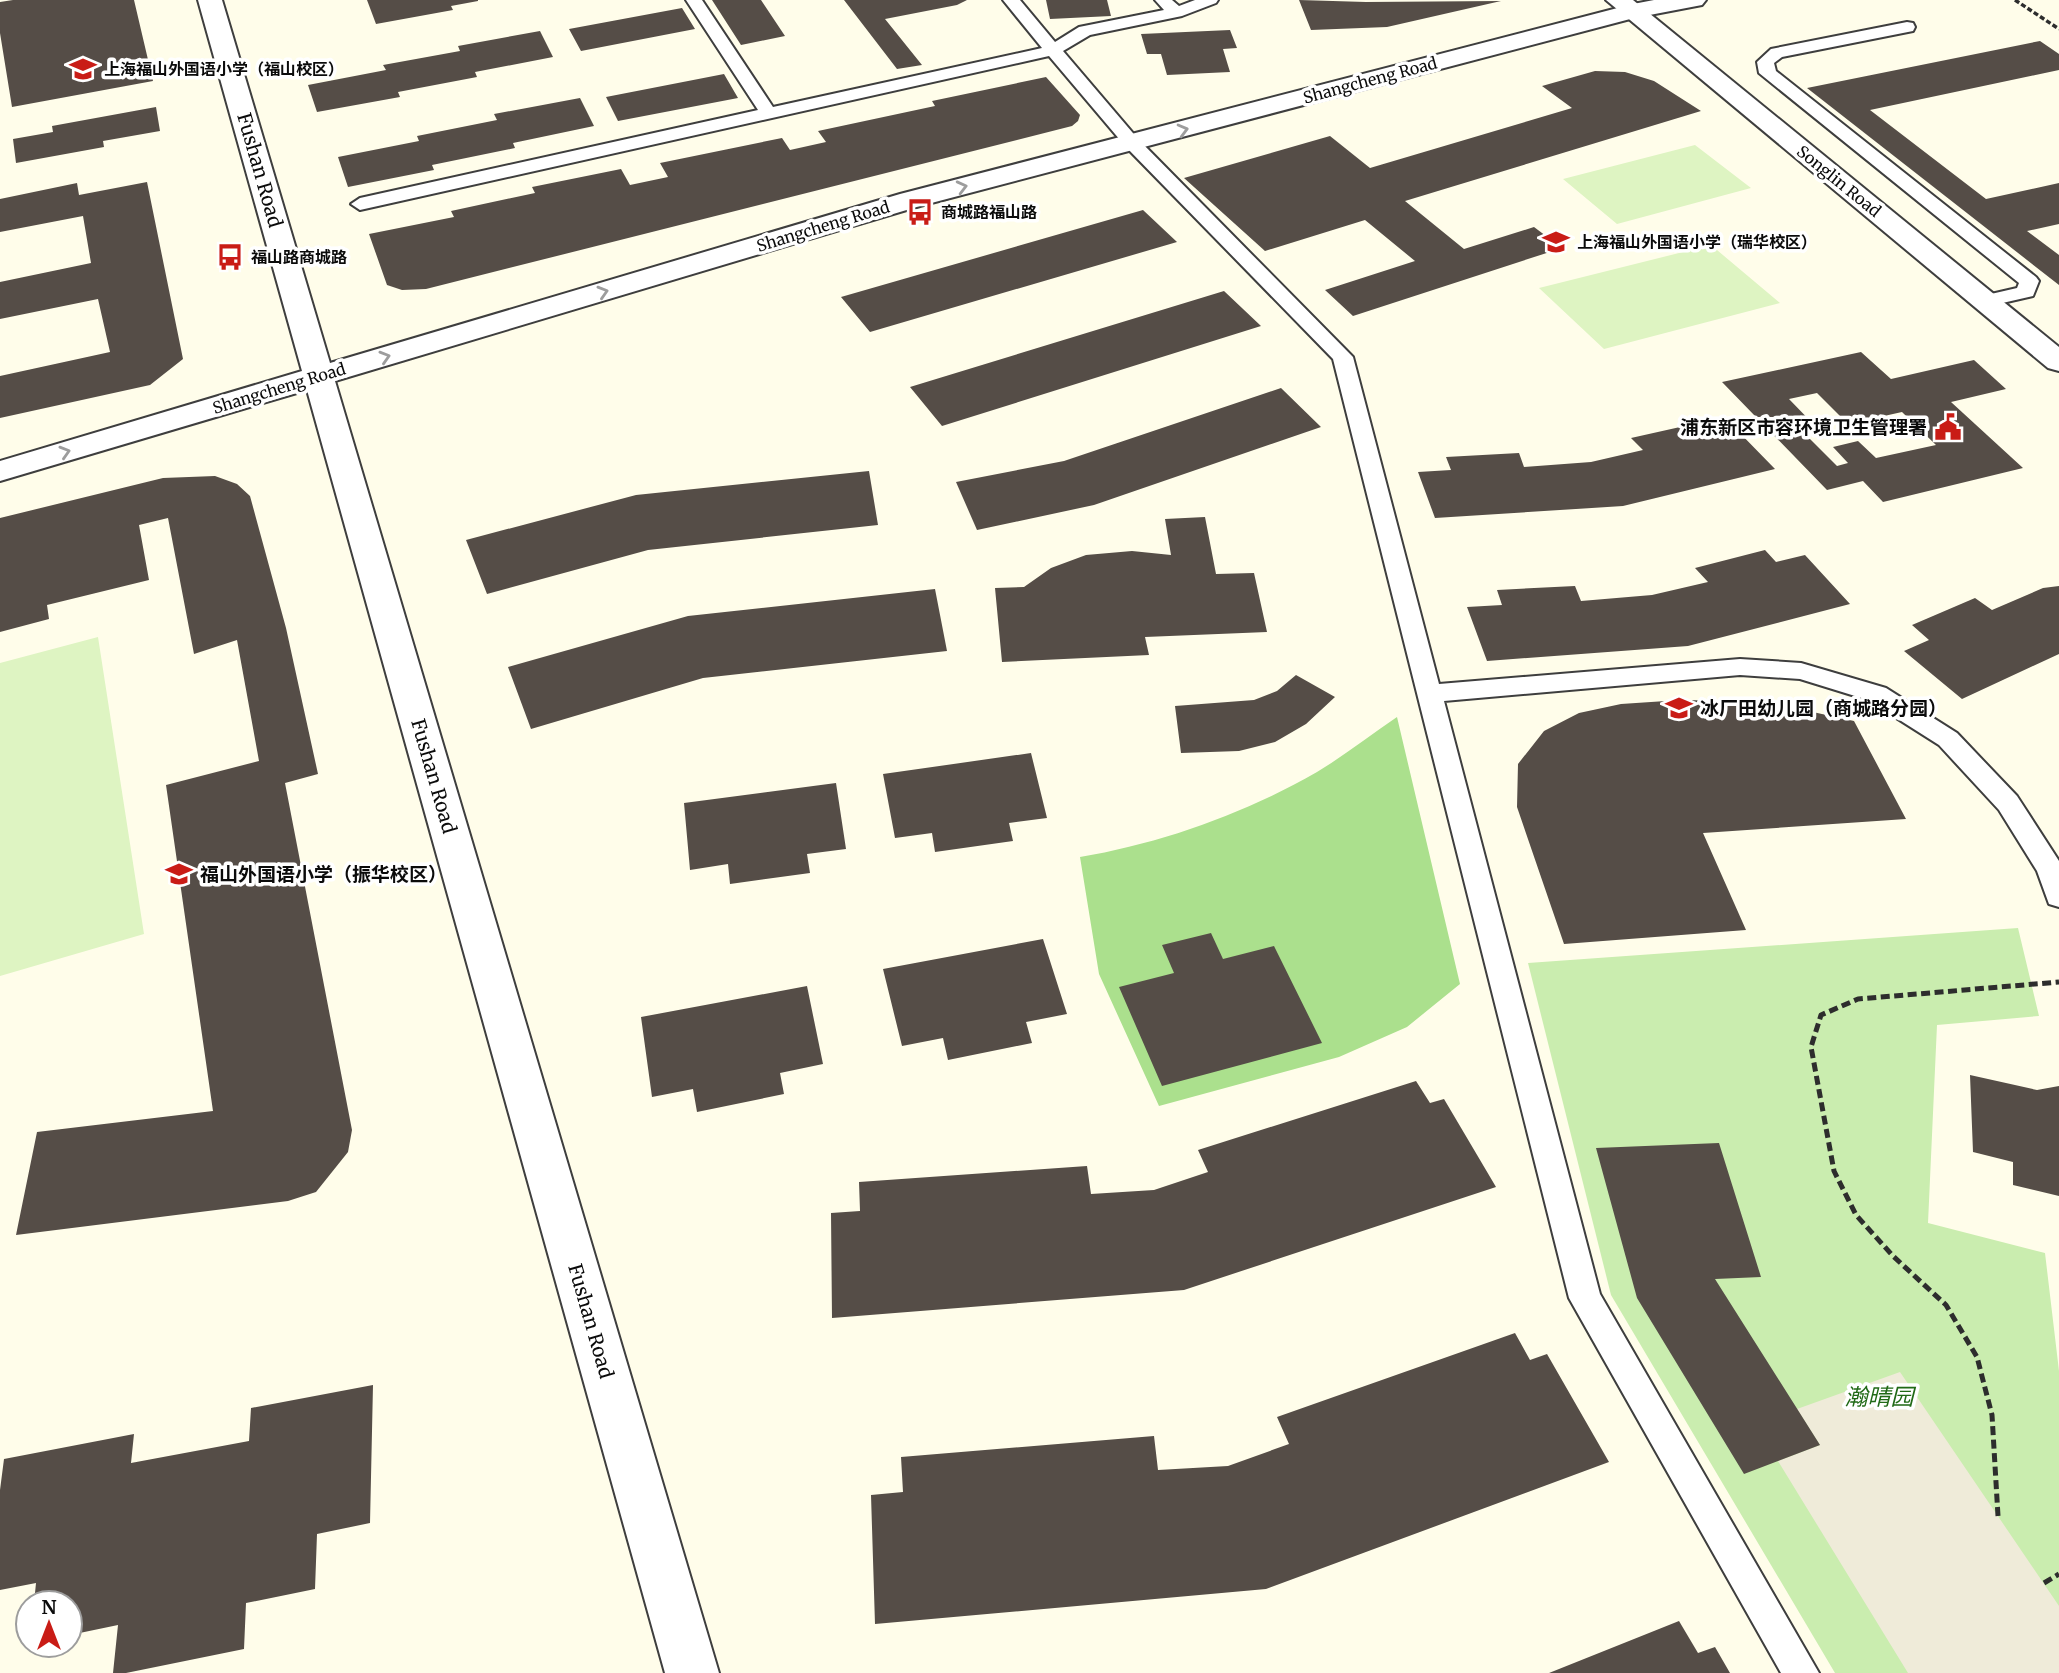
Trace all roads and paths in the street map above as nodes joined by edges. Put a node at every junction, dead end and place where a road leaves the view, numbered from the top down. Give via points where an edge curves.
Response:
1 (210, 0) edge
2 (694, 0) edge
3 (1011, 0) edge
4 (1163, 0) edge
5 (1210, 0) edge
6 (1694, 0) edge
7 (2015, 0) edge
8 (1625, 6) edge
9 (1176, 13) junction
10 (1907, 27) dead end
11 (2059, 29) edge
12 (1054, 50) junction
13 (768, 113) junction
14 (1132, 143) junction
15 (360, 204) dead end
16 (1985, 301) junction
17 (2059, 362) edge
18 (320, 376) junction
19 (0, 471) edge
20 (1429, 694) junction
21 (2059, 897) edge
22 (2059, 982) edge
23 (1998, 1516) dead end
24 (2059, 1574) edge
25 (2044, 1583) dead end
26 (692, 1673) edge
27 (1801, 1673) edge

1 - 18 street, Fushan Road
2 - 13 lane
3 - 12 lane
4 - 9 lane
5 - 9 lane
6 - 8 street, Shangcheng Road
7 - 11 path
14 -> 8 street, Shangcheng Road
8 - 16 street, Songlin Road
9 - 12 lane via 1085,31
10 - 16 lane via 1777,53 1765,62 1769,73 2029,281 2026,292
12 - 13 lane
12 - 14 lane
13 - 15 lane
18 -> 14 street, Shangcheng Road via 910,200
14 - 20 lane via 1343,357
16 - 17 street, Songlin Road
19 -> 18 street, Shangcheng Road
18 - 26 street, Fushan Road
20 - 21 lane via 1740,667 1801,671 1877,694 1948,739 2008,803 2049,869
20 - 27 lane via 1585,1298
22 - 23 path via 1858,999 1821,1015 1811,1047 1834,1171 1856,1215 1946,1305 1978,1357 1992,1415
24 - 25 path

